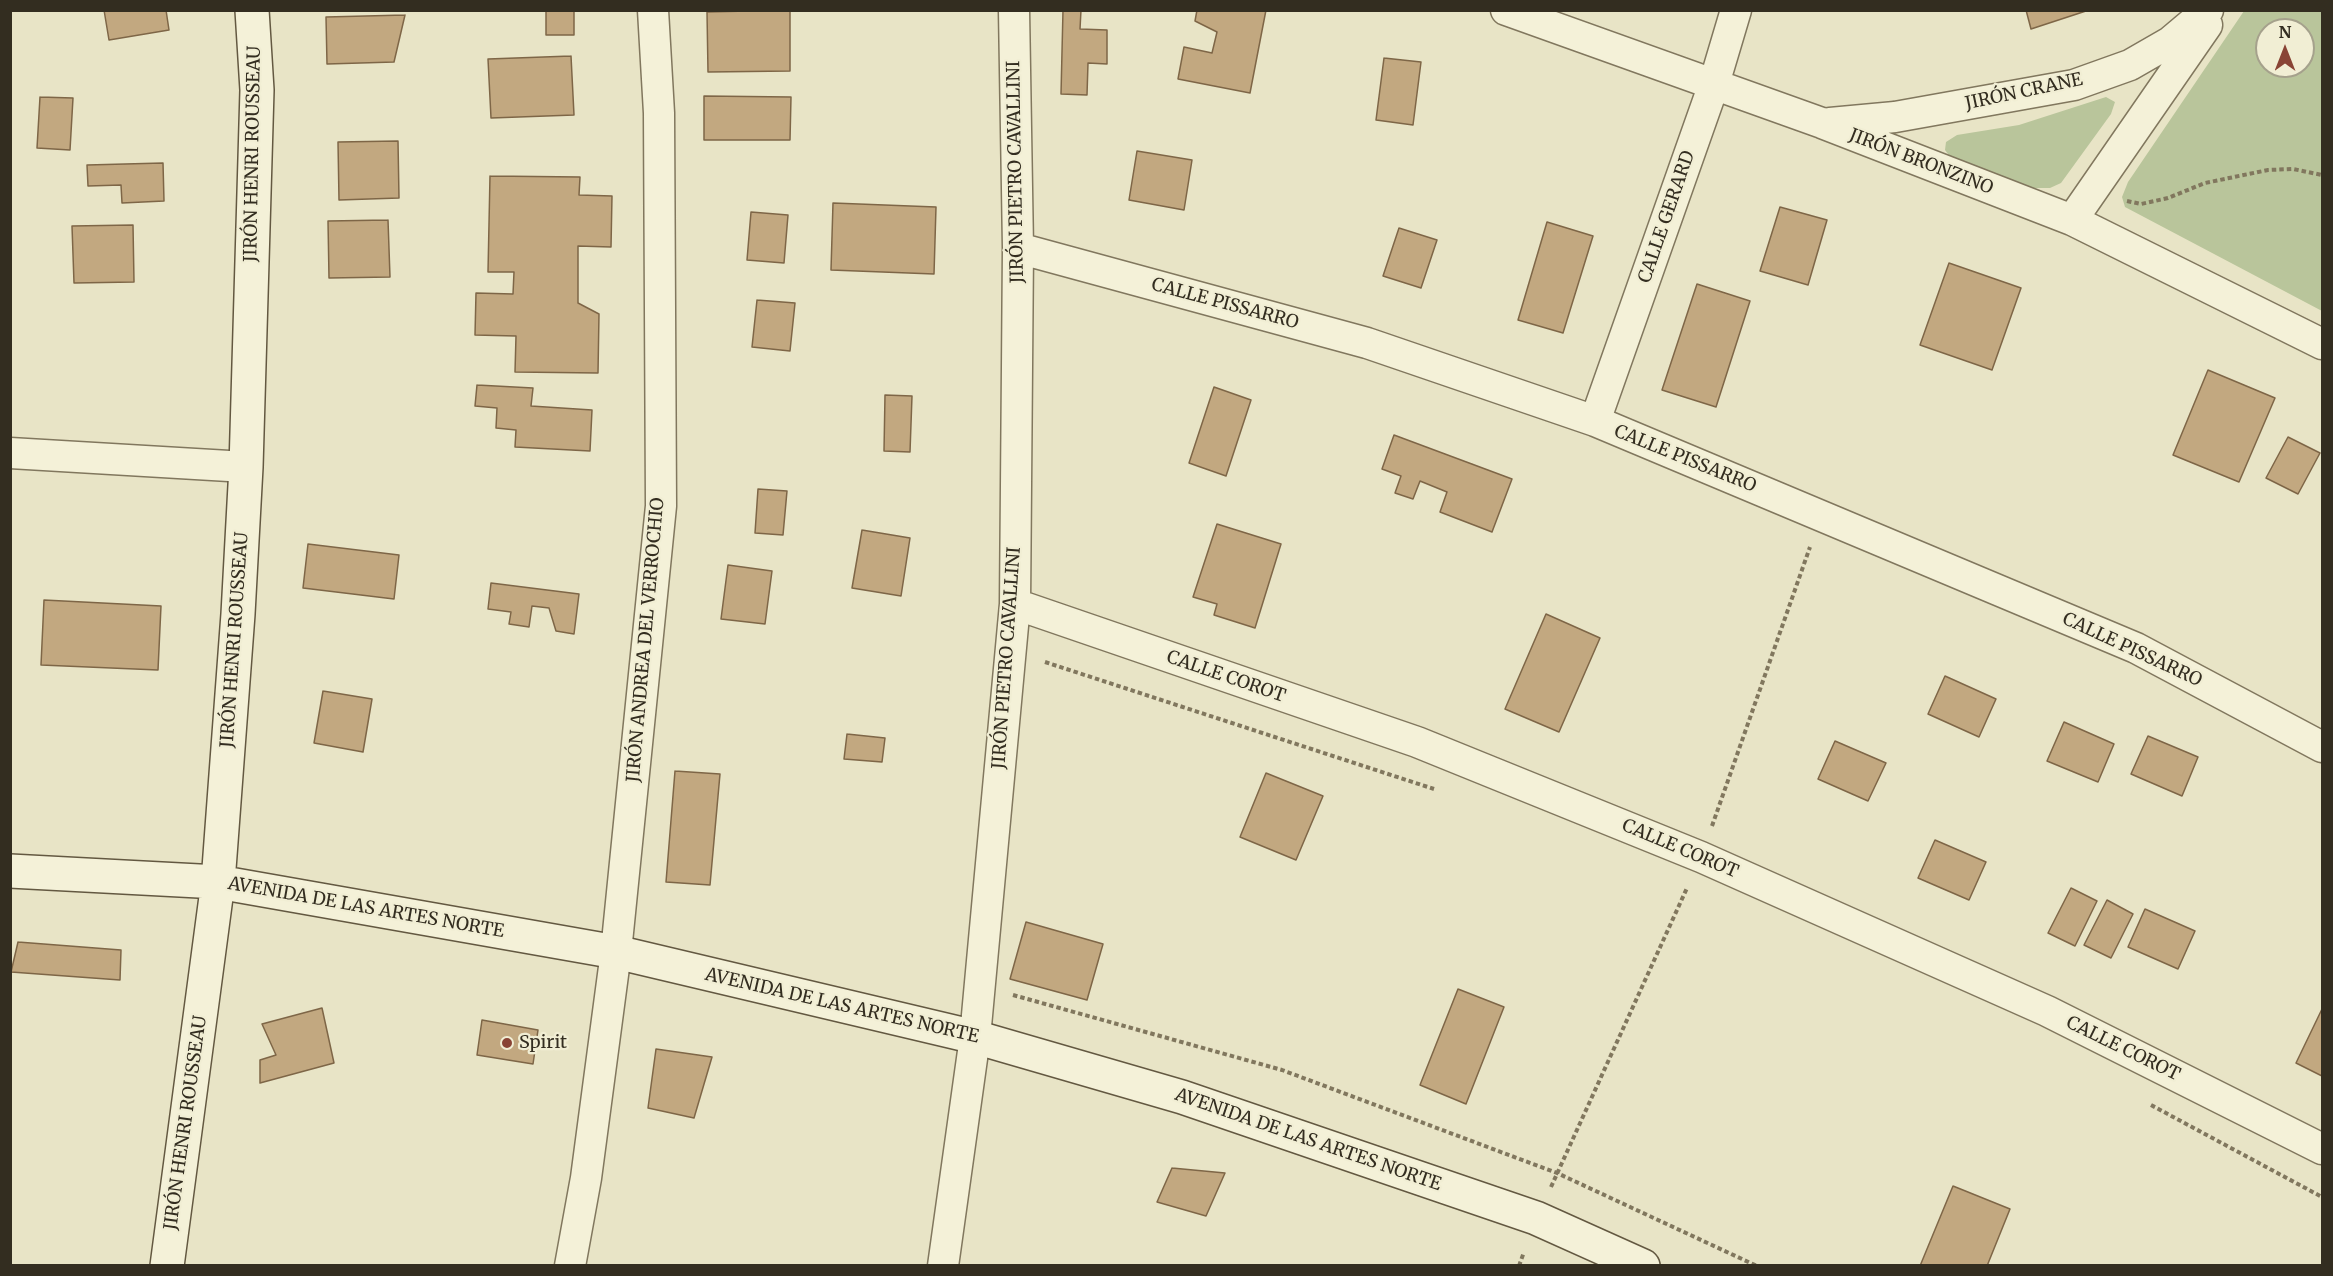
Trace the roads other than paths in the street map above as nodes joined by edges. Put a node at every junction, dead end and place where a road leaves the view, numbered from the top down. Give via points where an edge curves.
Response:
1 (252, 10) edge
2 (653, 10) edge
3 (1014, 10) edge
4 (1506, 10) edge
5 (1736, 10) edge
6 (2208, 10) edge
7 (2216, 10) edge
8 (1714, 84) junction
9 (1822, 123) junction
10 (2072, 220) junction
11 (1018, 248) junction
12 (2322, 344) edge
13 (1595, 421) junction
14 (10, 453) edge
15 (246, 467) junction
16 (1015, 604) junction
17 (2322, 747) edge
18 (10, 871) edge
19 (218, 882) junction
20 (616, 952) junction
21 (975, 1037) junction
22 (2322, 1149) edge
23 (167, 1266) edge
24 (570, 1266) edge
25 (943, 1266) edge
26 (1643, 1266) edge

1 - 15 street, JIRÓN HENRI ROUSSEAU via 257,90
2 - 20 street, JIRÓN ANDREA DEL VERROCHIO via 659,114 660,506
3 - 11 street, JIRÓN PIETRO CAVALLINI
4 - 8 street, JIRÓN BRONZINO
5 - 8 street, CALLE GERARD
6 - 9 street, JIRÓN CRANE via 2170,42 2130,65 2074,85 1895,117
7 - 10 street
8 - 9 street, JIRÓN BRONZINO
8 - 13 street, CALLE GERARD
9 - 10 street, JIRÓN BRONZINO
10 - 12 street, JIRÓN BRONZINO
11 - 13 street, CALLE PISSARRO via 1367,343
11 - 16 street, JIRÓN PIETRO CAVALLINI
13 - 17 street, CALLE PISSARRO via 2136,648
14 - 15 street
15 - 19 street, JIRÓN HENRI ROUSSEAU
16 - 21 street, JIRÓN PIETRO CAVALLINI
16 - 22 street, CALLE COROT via 1417,742 1701,857 2047,1011
18 - 19 street, AVENIDA DE LAS ARTES NORTE
19 - 20 street, AVENIDA DE LAS ARTES NORTE
19 - 23 street, JIRÓN HENRI ROUSSEAU
20 - 21 street, AVENIDA DE LAS ARTES NORTE
20 - 24 street, JIRÓN ANDREA DEL VERROCHIO via 586,1178
21 - 25 street, JIRÓN PIETRO CAVALLINI
21 - 26 street, AVENIDA DE LAS ARTES NORTE via 1182,1097 1536,1218

